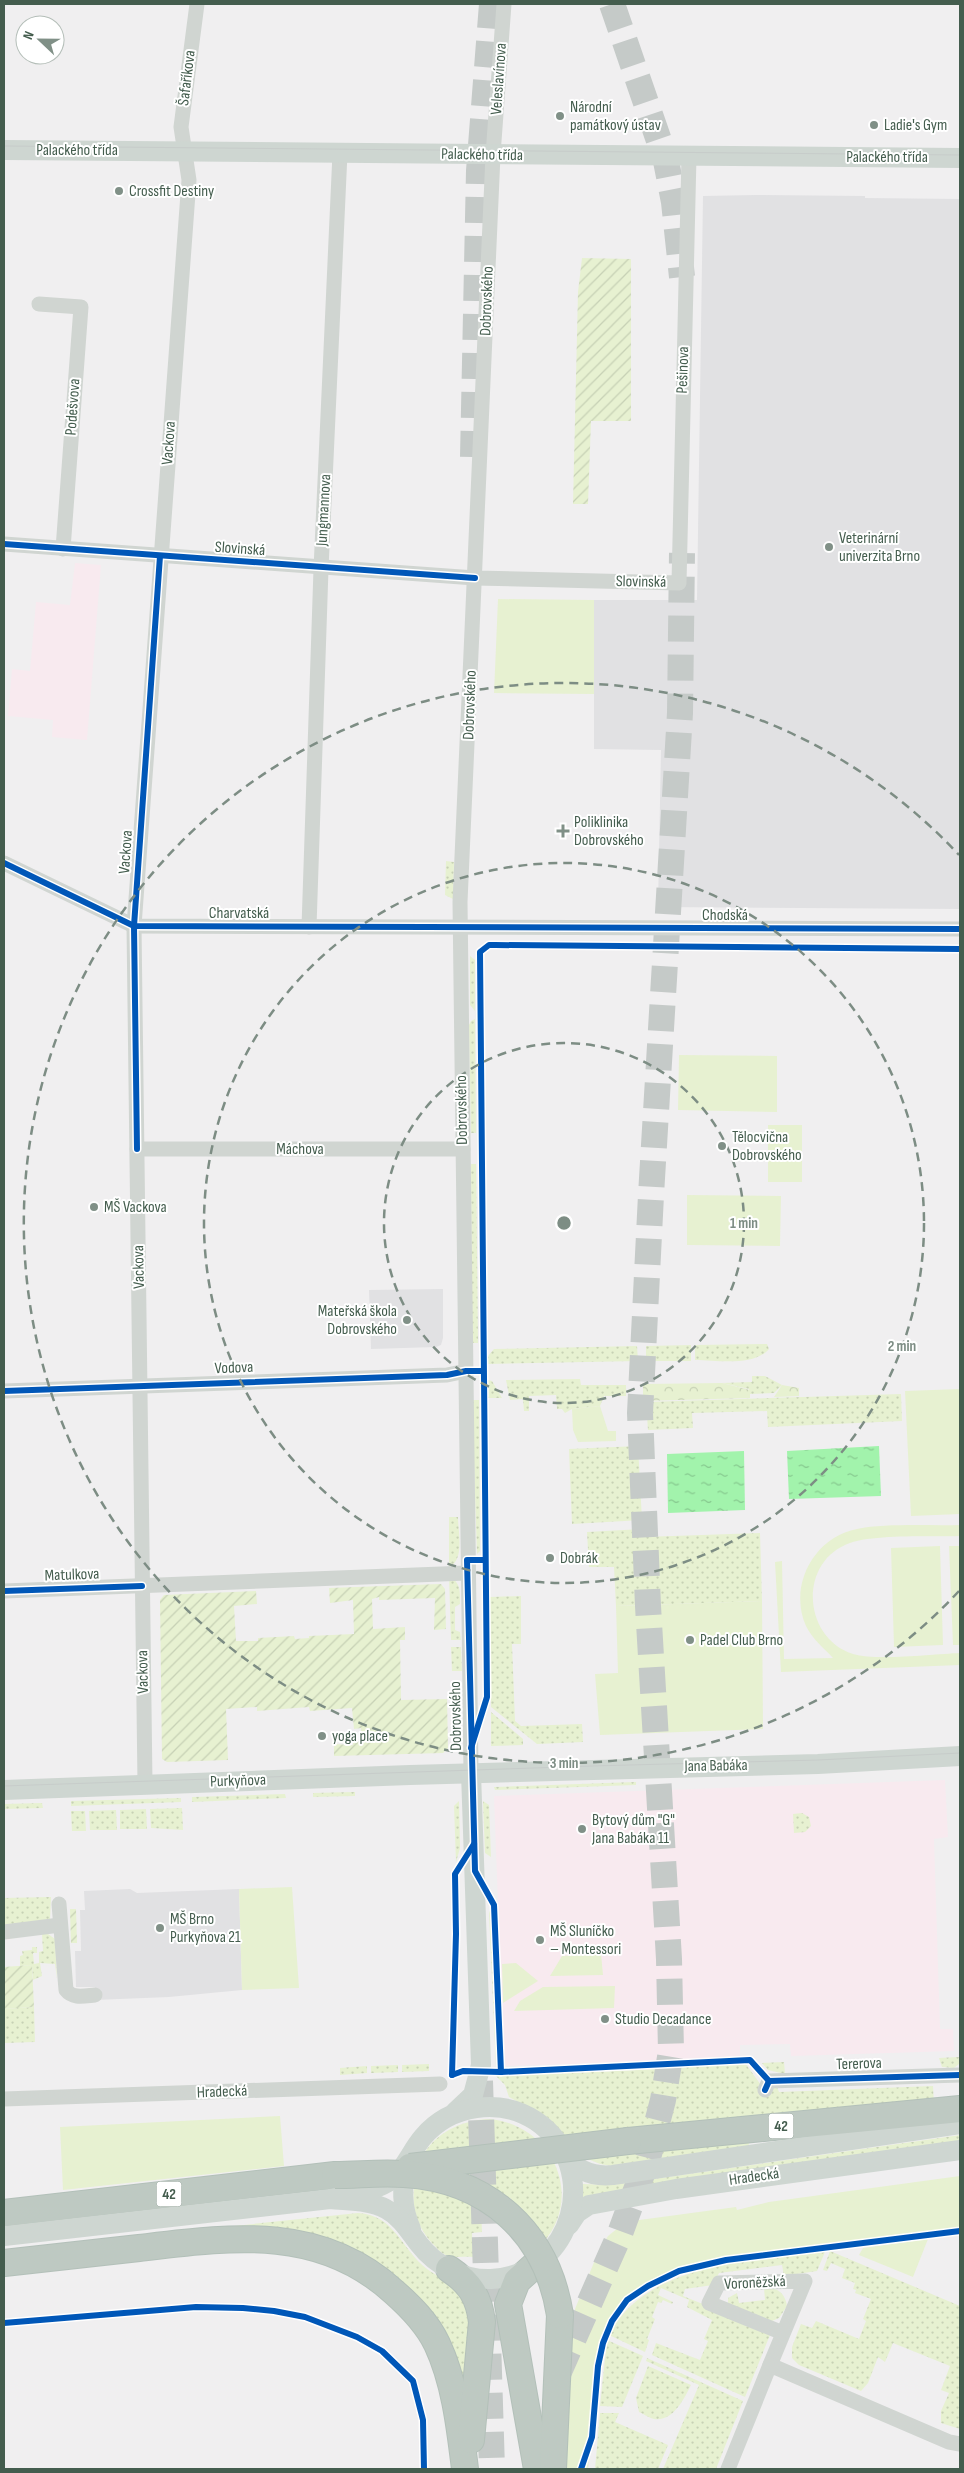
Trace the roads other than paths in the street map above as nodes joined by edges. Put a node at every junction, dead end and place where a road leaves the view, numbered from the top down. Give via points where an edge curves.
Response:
1 (197, 4) edge
2 (504, 4) edge
3 (4, 150) edge
4 (185, 151) junction
5 (340, 153) junction
6 (493, 155) junction
7 (689, 156) junction
8 (960, 158) edge
9 (39, 304) dead end
10 (4, 544) edge
11 (63, 549) junction
12 (160, 556) junction
13 (321, 569) junction
14 (475, 578) junction
15 (679, 583) joint
16 (4, 863) edge
17 (134, 926) junction
18 (309, 926) junction
19 (461, 927) junction
20 (489, 927) joint
21 (960, 929) edge
22 (463, 1148) junction
23 (137, 1149) junction
24 (466, 1371) junction
25 (140, 1385) junction
26 (4, 1391) edge
27 (467, 1573) junction
28 (142, 1586) junction
29 (4, 1591) edge
30 (960, 1756) edge
31 (471, 1773) junction
32 (145, 1784) junction
33 (4, 1790) edge
34 (59, 1904) dead end
35 (60, 1925) junction
36 (4, 1932) edge
37 (95, 1995) dead end
38 (481, 2065) junction
39 (960, 2075) edge
40 (440, 2084) dead end
41 (765, 2090) dead end
42 (4, 2099) edge
43 (960, 2109) edge
44 (517, 2112) junction
45 (448, 2116) junction
46 (960, 2124) edge
47 (960, 2150) edge
48 (412, 2154) junction
49 (565, 2156) junction
50 (333, 2187) junction
51 (4, 2212) edge
52 (413, 2235) junction
53 (562, 2235) junction
54 (4, 2236) edge
55 (4, 2263) edge
56 (536, 2264) junction
57 (449, 2269) junction
58 (784, 2334) junction
59 (770, 2365) junction
60 (960, 2444) edge
61 (467, 2469) edge
62 (537, 2469) edge
63 (553, 2469) edge
64 (728, 2469) edge

1 - 4 street, Šafaříkova via 181,128
2 - 6 street, Veleslavínova
3 - 4 main road, Palackého třída
4 - 5 main road, Palackého třída
4 - 12 street, Vackova via 189,180
5 - 6 main road, Palackého třída
5 - 13 street, Jungmannova
6 - 7 main road, Palackého třída
6 - 14 street, Dobrovského
7 - 8 main road, Palackého třída
7 - 15 street, Pešinova
9 - 11 street, Podešvova via 81,307
10 - 11 street, Slovinská
11 - 12 street, Slovinská
12 - 13 street, Slovinská
12 - 17 street, Vackova
13 - 14 street, Slovinská
13 - 18 street, Jungmannova
14 - 15 street, Slovinská
14 - 19 street, Dobrovského
16 - 17 street, Charvatská
17 - 18 street, Charvatská
17 - 23 street, Vackova
18 - 19 street, Charvatská
19 - 20 street, Charvatská
19 - 22 street, Dobrovského
20 - 21 street, Chodská
22 - 23 street, Máchova
22 - 24 street, Dobrovského
23 - 25 street, Vackova
24 - 25 street, Vodova via 447,1375
24 - 27 street, Dobrovského
25 - 26 street, Vodova
25 - 28 street, Vackova
27 - 28 street, Matulkova
27 - 31 street, Dobrovského
28 - 29 street, Matulkova
28 - 32 street, Vackova
30 - 31 main road, Jana Babáka via 818,1764
31 - 32 main road, Purkyňova
31 - 38 main road, Dobrovského
32 - 33 main road, Purkyňova
34 - 35 street
35 - 36 street
35 - 37 street via 66,1990 70,1995
38 - 44 main road, Dobrovského via 494,2093
38 - 45 main road, Dobrovského via 473,2094 461,2108
39 - 41 street, Tererova via 769,2081
40 - 42 street, Hradecká
43 - 50 highway, 42, bridge via 628,2141
44 - 45 main road via 483,2107
44 - 49 main road via 543,2127
45 - 48 main road via 428,2132
46 - 49 main road, Hradecká via 614,2175 584,2171
47 - 53 main road, Hradecká via 676,2189 589,2205 577,2213
48 - 50 main road via 399,2172 384,2184
48 - 52 main road via 402,2194
49 - 53 main road via 574,2194 572,2212
50 - 51 highway, 42
50 - 52 main road via 384,2208 399,2218
50 - 54 main road
50 - 63 highway, 42, bridge via 404,2174 444,2181 490,2200 514,2219 538,2250 554,2285 560,2315
52 - 57 main road via 429,2255
53 - 56 main road
55 - 61 highway via 203,2240 248,2238 300,2243 349,2260 376,2275 411,2306 425,2324 436,2344 451,2388
56 - 57 main road via 513,2275 492,2278 468,2276
56 - 62 highway via 513,2288 508,2313
57 - 61 highway via 472,2288 481,2316
58 - 58 street, Voroněžská via 805,2281 719,2283 709,2303
58 - 59 street, Voroněžská
59 - 60 street
59 - 64 street, Voroněžská

